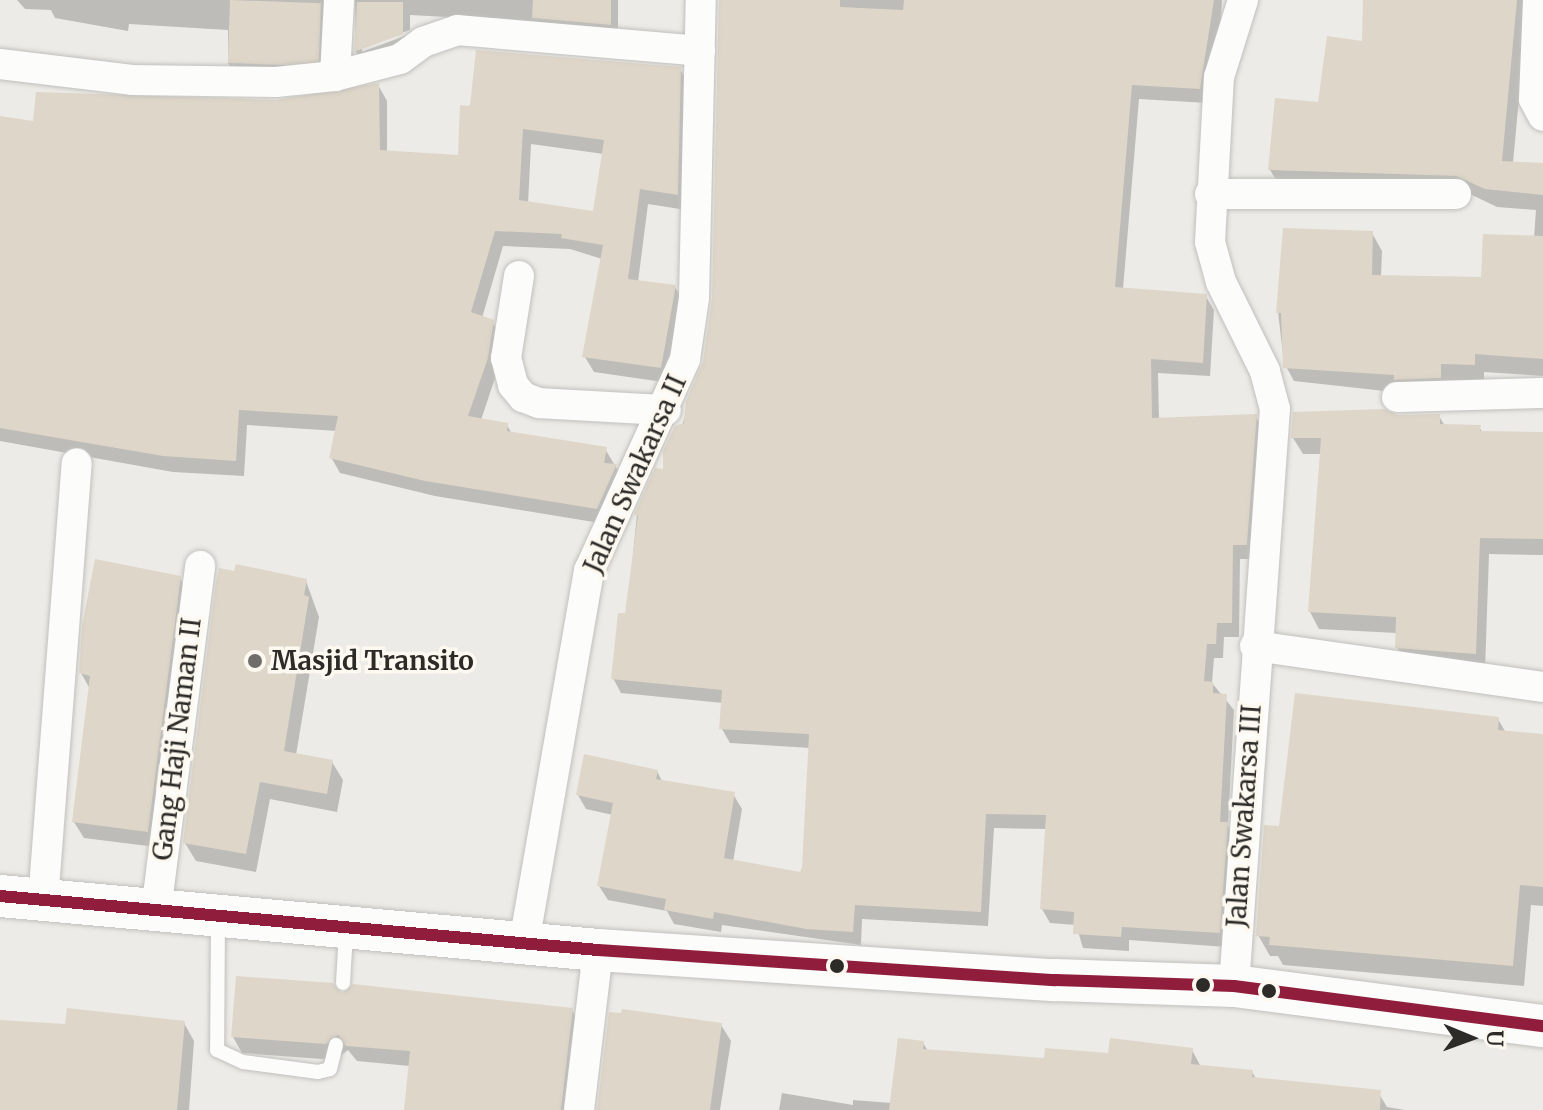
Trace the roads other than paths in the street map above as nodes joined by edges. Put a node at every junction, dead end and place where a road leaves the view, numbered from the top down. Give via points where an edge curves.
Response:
1 (339, 0) edge
2 (701, 0) edge
3 (1243, 0) edge
4 (1538, 0) edge
5 (700, 51) junction
6 (0, 64) edge
7 (335, 76) junction
8 (1543, 116) edge
9 (1210, 194) junction
10 (1456, 194) dead end
11 (519, 276) dead end
12 (1543, 393) edge
13 (1397, 397) dead end
14 (666, 410) junction
15 (77, 463) dead end
16 (200, 566) dead end
17 (1255, 646) junction
18 (1543, 687) edge
19 (0, 896) edge
20 (43, 901) junction
21 (156, 911) junction
22 (219, 916) junction
23 (347, 926) junction
24 (524, 943) junction
25 (598, 950) junction
26 (343, 983) dead end
27 (1234, 986) junction
28 (1543, 1026) edge
29 (336, 1045) dead end
30 (579, 1110) edge

1 - 7 street
2 - 5 street, Jalan Swakarsa II
3 - 9 street, Jalan Swakarsa III via 1219,77
4 - 8 street via 1534,99
5 - 7 street via 457,30 423,42 400,59
5 - 14 street, Jalan Swakarsa II via 694,298 685,359
6 - 7 street via 75,76 204,84
9 - 10 street
9 - 17 street, Jalan Swakarsa III via 1210,242 1221,282 1265,371 1275,409
11 - 14 street via 506,358 513,385 523,397 539,403
12 - 13 street
14 - 24 street, Jalan Swakarsa II via 589,571
15 - 20 street
16 - 21 street, Gang Haji Naman II
17 - 18 street
17 - 27 street, Jalan Swakarsa III
19 - 20 street
20 - 21 street
21 - 22 street
22 - 23 street
22 - 29 lane via 217,1050 243,1062 318,1072 330,1069
23 - 24 street
23 - 26 lane
24 - 25 street
25 - 27 street via 1055,980
25 - 30 street
27 - 28 street

